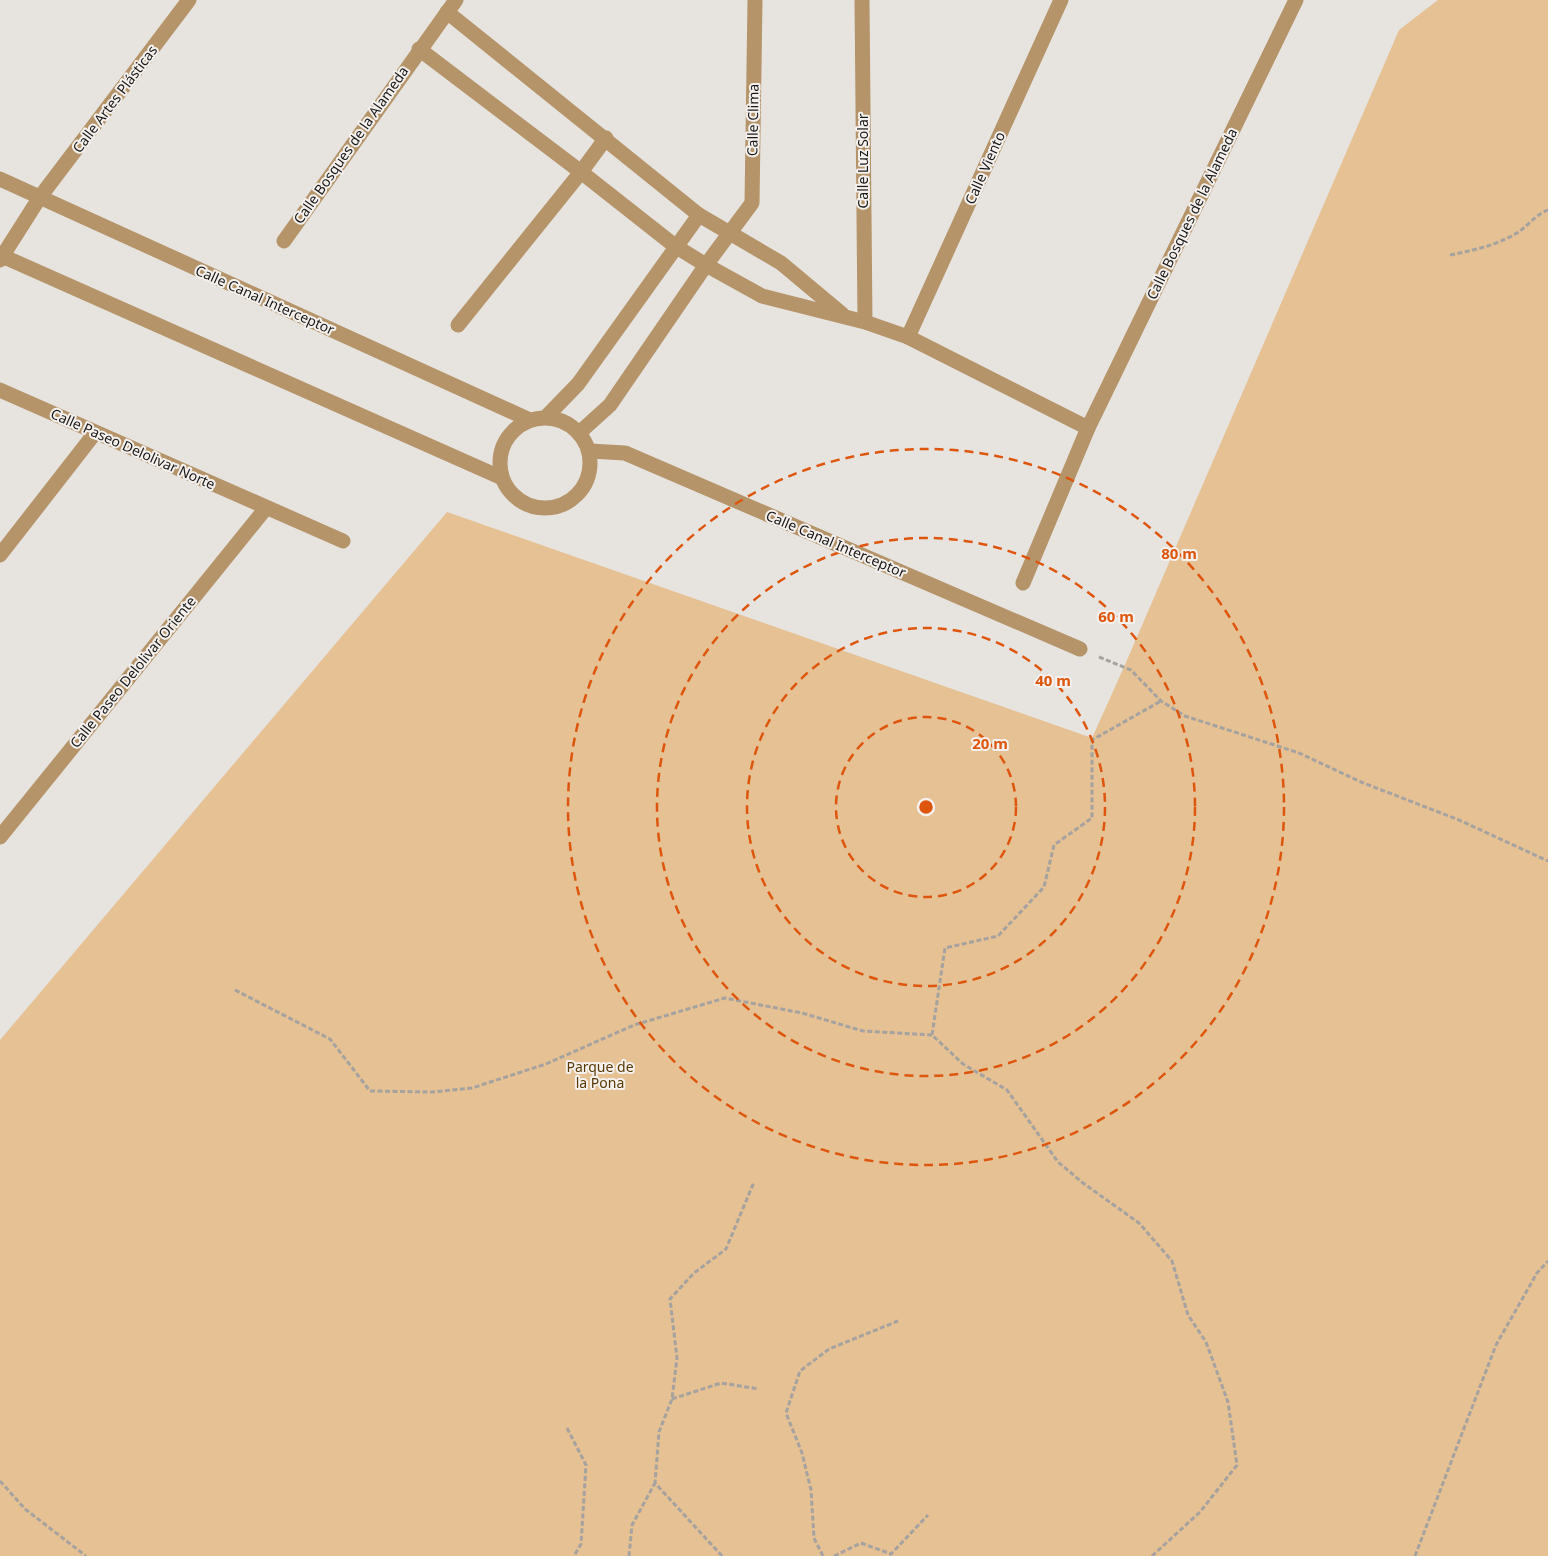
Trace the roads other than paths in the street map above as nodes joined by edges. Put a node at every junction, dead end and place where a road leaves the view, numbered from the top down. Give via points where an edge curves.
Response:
1 (189, 0) edge
2 (755, 0) edge
3 (862, 0) edge
4 (1061, 0) edge
5 (1296, 0) edge
6 (452, 6) edge
7 (419, 49) junction
8 (606, 138) junction
9 (581, 172) junction
10 (0, 179) edge
11 (40, 197) junction
12 (699, 215) junction
13 (729, 233) junction
14 (284, 241) dead end
15 (676, 246) junction
16 (1, 257) edge
17 (706, 265) junction
18 (845, 317) junction
19 (865, 322) junction
20 (458, 325) dead end
21 (908, 337) junction
22 (0, 390) edge
23 (546, 417) junction
24 (530, 420) junction
25 (1088, 428) junction
26 (95, 432) junction
27 (579, 433) junction
28 (590, 451) junction
29 (502, 478) junction
30 (266, 508) junction
31 (344, 541) dead end
32 (0, 555) edge
33 (1023, 583) dead end
34 (1080, 649) road end
35 (0, 837) edge

1 - 11 street, Calle Artes Plásticas
2 - 13 street, Calle Clima via 752,204
3 - 19 street, Calle Luz Solar
4 - 21 street, Calle Viento
5 - 25 street, Calle Bosques de la Alameda
6 - 7 street, Calle Bosques de la Alameda
6 - 8 street, Calle Bosques de la Alameda
7 - 9 street, Calle Bosques de la Alameda
7 - 14 street, Calle Bosques de la Alameda
8 - 9 street
8 - 12 street, Calle Bosques de la Alameda
9 - 15 street, Calle Bosques de la Alameda
9 - 20 street
10 - 11 street, Calle Canal Interceptor
11 - 16 street, Calle Artes Plásticas
11 - 24 street, Calle Canal Interceptor
12 - 13 street, Calle Bosques de la Alameda
12 - 15 street
13 - 17 street
13 - 18 street, Calle Bosques de la Alameda via 782,263
15 - 17 street, Calle Bosques de la Alameda
15 - 23 street via 578,384
16 - 29 street
17 - 18 street, Calle Bosques de la Alameda via 762,296
17 - 27 street via 610,405
18 - 19 street, Calle Bosques de la Alameda
19 - 21 street, Calle Bosques de la Alameda
21 - 25 street, Calle Bosques de la Alameda
22 - 26 street, Calle Paseo Delolivar Norte
23 - 24 street
23 - 27 street via 561,420
24 - 29 street via 508,437 502,450
25 - 33 street, Calle Bosques de la Alameda
26 - 30 street, Calle Paseo Delolivar Norte
26 - 32 street
27 - 28 street
28 - 29 street via 591,467 587,481 566,503 551,508 522,502
28 - 34 street, Calle Canal Interceptor via 625,453
30 - 31 street, Calle Paseo Delolivar Norte
30 - 35 street, Calle Paseo Delolivar Oriente

